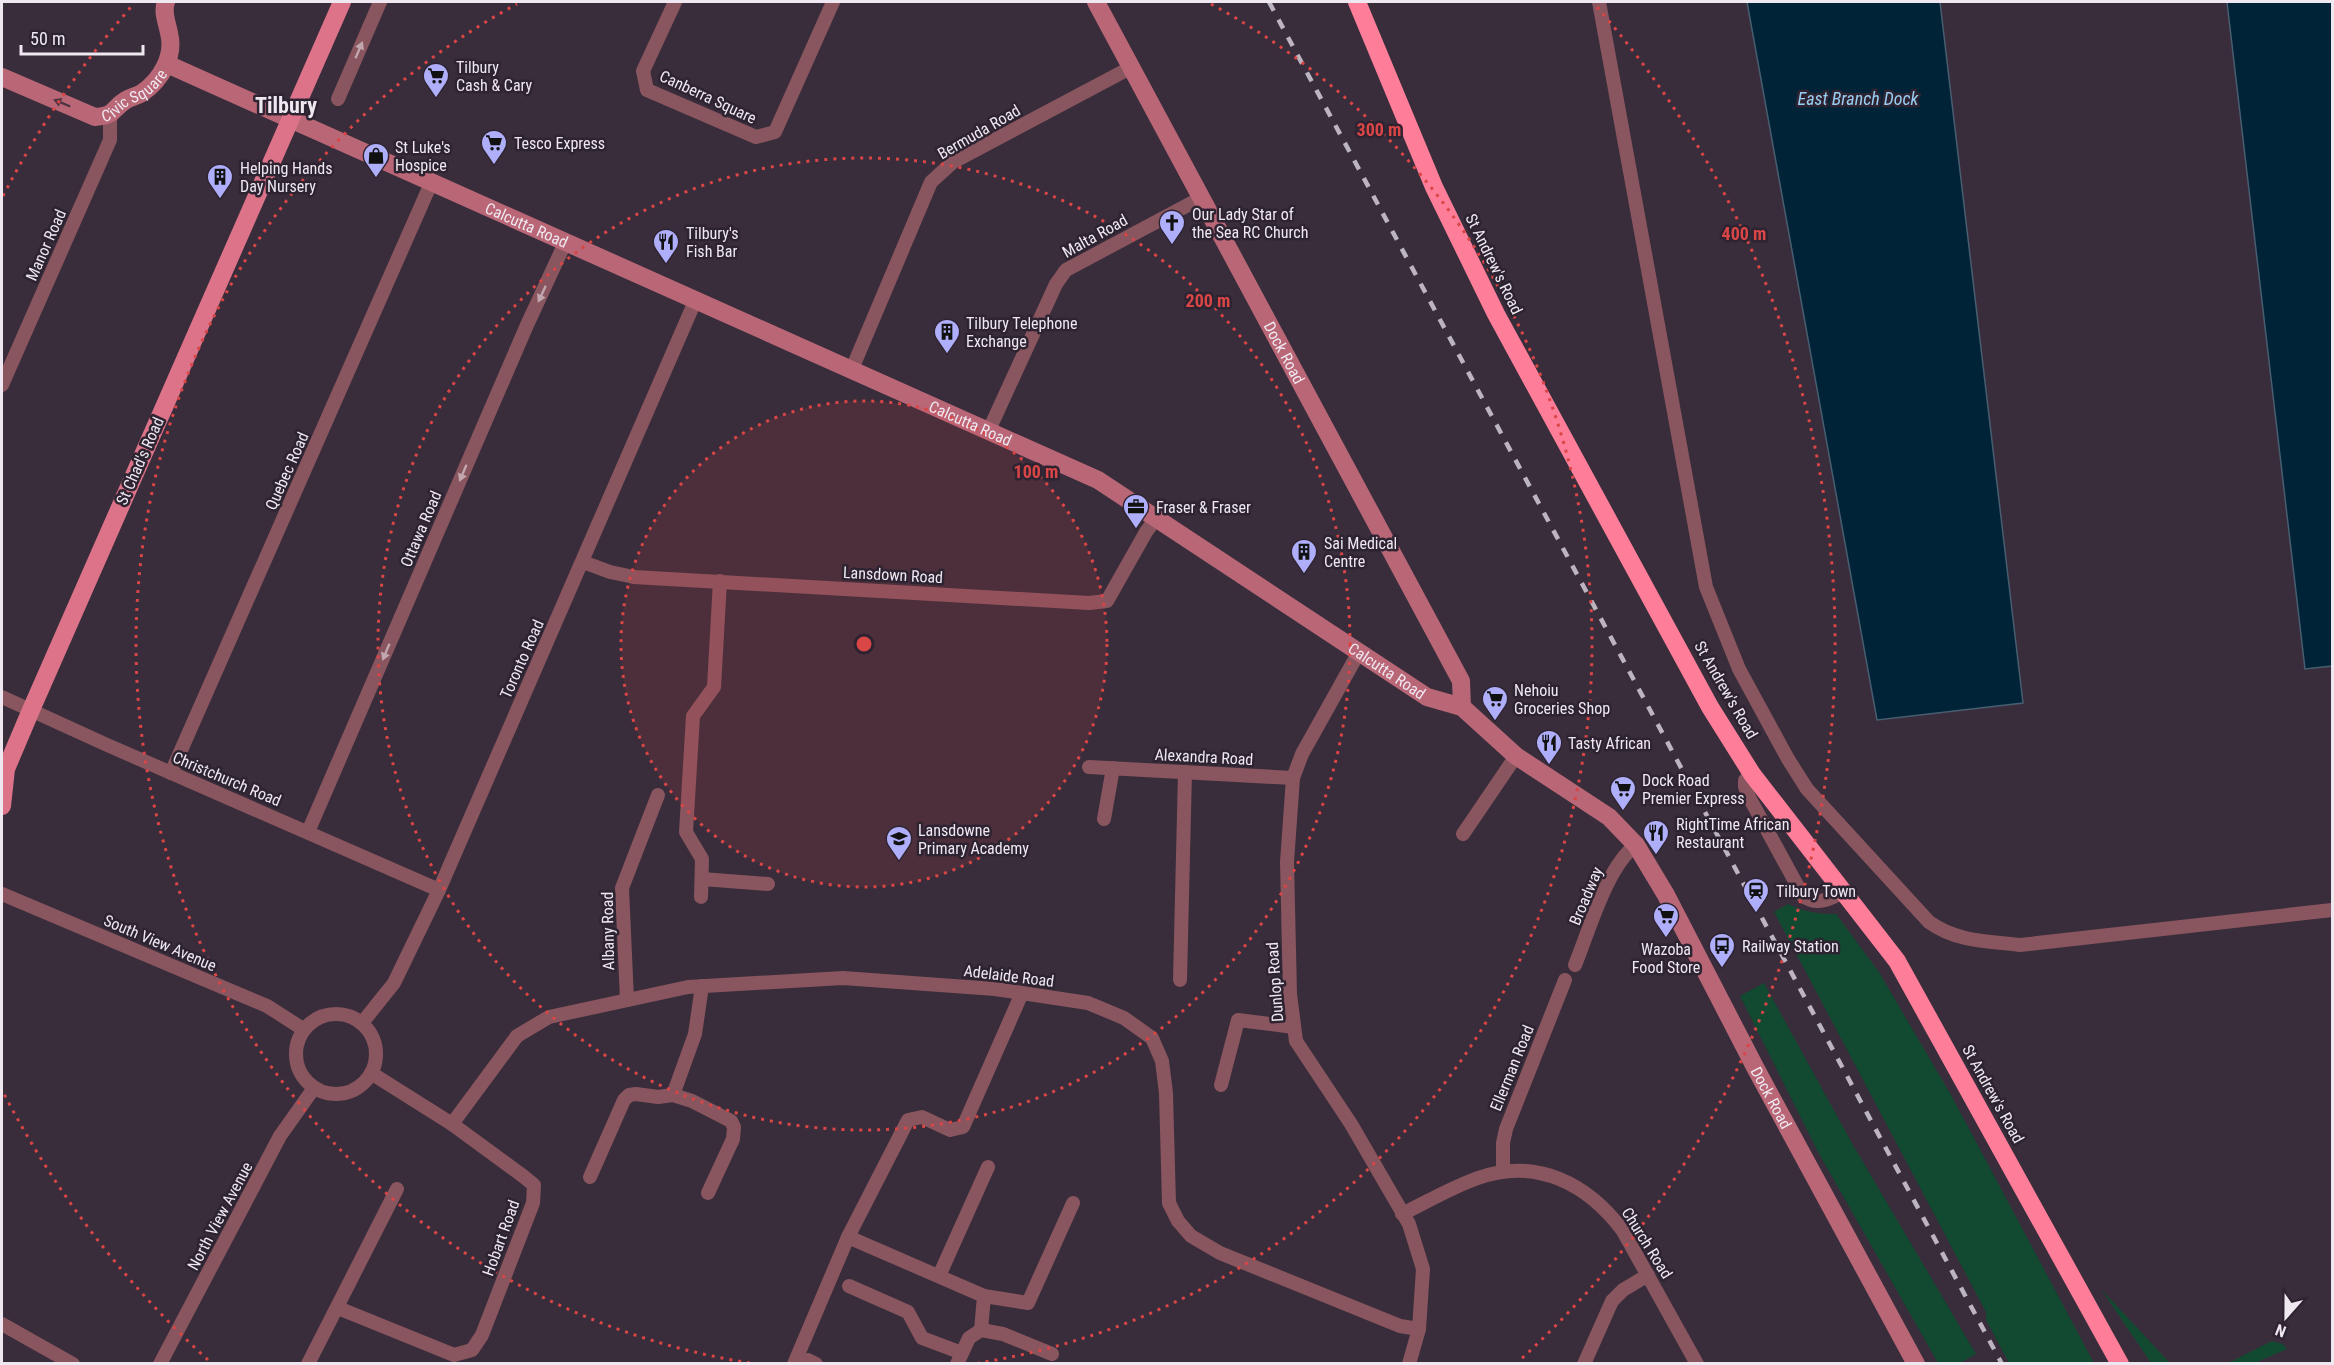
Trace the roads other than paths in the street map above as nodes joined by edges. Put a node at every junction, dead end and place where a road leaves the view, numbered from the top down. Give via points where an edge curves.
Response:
1 (166, 2) edge
2 (342, 2) edge
3 (380, 2) edge
4 (675, 2) edge
5 (833, 2) edge
6 (1096, 2) edge
7 (1356, 2) edge
8 (1599, 2) edge
9 (167, 64) junction
10 (1130, 69) junction
11 (2, 77) edge
12 (338, 99) dead end
13 (110, 116) junction
14 (291, 119) junction
15 (432, 181) junction
16 (1201, 198) junction
17 (566, 241) junction
18 (696, 298) junction
19 (852, 369) junction
20 (2, 385) edge
21 (989, 430) junction
22 (1157, 517) junction
23 (583, 562) junction
24 (720, 581) junction
25 (1359, 652) junction
26 (2, 697) edge
27 (1462, 707) junction
28 (31, 710) junction
29 (1516, 756) junction
30 (1089, 766) dead end
31 (1113, 768) junction
32 (1185, 772) junction
33 (171, 773) junction
34 (1752, 774) junction
35 (1293, 778) junction
36 (658, 795) dead end
37 (2, 806) edge
38 (1104, 819) dead end
39 (308, 832) junction
40 (1463, 834) dead end
41 (1632, 840) junction
42 (702, 879) junction
43 (768, 884) dead end
44 (439, 890) junction
45 (1843, 892) junction
46 (2, 894) edge
47 (701, 897) dead end
48 (2332, 910) edge
49 (1575, 965) dead end
50 (1180, 980) dead end
51 (1565, 980) dead end
52 (702, 986) junction
53 (1022, 993) junction
54 (627, 1000) junction
55 (362, 1023) junction
56 (1294, 1027) junction
57 (303, 1029) junction
58 (371, 1073) junction
59 (1221, 1085) dead end
60 (314, 1088) junction
61 (673, 1095) junction
62 (452, 1124) junction
63 (988, 1167) dead end
64 (1503, 1172) junction
65 (590, 1177) dead end
66 (397, 1190) dead end
67 (708, 1193) dead end
68 (1073, 1203) dead end
69 (1402, 1214) junction
70 (848, 1236) junction
71 (1648, 1275) junction
72 (939, 1276) junction
73 (849, 1286) dead end
74 (984, 1296) junction
75 (338, 1308) junction
76 (2, 1324) edge
77 (1419, 1329) junction
78 (981, 1330) junction
79 (1052, 1354) dead end
80 (959, 1358) edge
81 (73, 1364) edge
82 (160, 1364) edge
83 (308, 1364) edge
84 (794, 1364) edge
85 (1409, 1364) edge
86 (1584, 1364) edge
87 (1697, 1364) edge
88 (1916, 1364) edge
89 (2120, 1364) edge

1 - 9 street, Civic Square via 163,9 170,38
2 - 14 main road, St Chad's Road
12 -> 3 street
4 - 5 street, Canberra Square via 644,71 647,90 756,138 775,132
6 - 10 street, Dock Road
7 - 34 highway, St Andrew's Road via 1434,187 1496,314 1710,707
8 - 48 street via 1706,587 1738,669 1808,789 1929,922 1952,935 1976,941 2020,945
9 - 13 street, Civic Square via 142,93 125,101
9 - 14 street
10 - 16 street, Dock Road
10 - 19 street, Bermuda Road via 953,162 931,182
13 -> 11 street, Civic Square via 95,117
13 - 20 street, Manor Road via 110,140
14 - 15 street, Calcutta Road
14 - 28 main road, St Chad's Road
15 - 17 street, Calcutta Road
15 - 33 street, Quebec Road
16 - 21 street, Malta Road via 1066,270
16 - 27 street, Dock Road via 1461,681
17 - 18 street, Calcutta Road
17 -> 39 street, Ottawa Road
18 - 19 street, Calcutta Road
18 - 23 street, Toronto Road
19 - 21 street, Calcutta Road
21 - 22 street, Calcutta Road via 1098,480
22 - 24 street, Lansdown Road via 1107,601
22 - 25 street, Calcutta Road
23 - 24 street, Lansdown Road via 634,577
23 - 44 street, Toronto Road
24 - 42 street via 714,687 693,716 686,832 702,859
25 - 27 street, Calcutta Road via 1427,697
25 - 35 street, Dunlop Road via 1302,754
26 - 28 street, Christchurch Road
27 - 29 street, Calcutta Road
28 - 33 street, Christchurch Road
28 - 37 main road, St Chad's Road via 6,769
29 - 40 street
29 - 41 street, Calcutta Road via 1609,817
30 - 31 street, Alexandra Road
31 - 32 street, Alexandra Road
31 - 38 street
32 - 35 street, Alexandra Road
32 - 50 street
33 - 39 street, Christchurch Road
34 - 45 highway, St Andrew's Road
34 - 45 street via 1745,780 1749,797 1803,896 1822,902
35 - 56 street, Dunlop Road via 1287,862
36 - 54 street, Albany Road via 622,888
39 - 44 street, Christchurch Road
41 - 49 street, Broadway via 1615,868
41 - 88 street, Dock Road via 1666,896
42 - 43 street
42 - 47 street
44 - 55 street, Toronto Road via 394,983
45 - 89 highway, St Andrew's Road via 1897,961
46 - 57 street, South View Avenue via 267,1006
51 - 64 street, Ellerman Road via 1506,1128
52 - 53 street, Adelaide Road via 843,978
52 - 54 street, Adelaide Road
52 - 61 street via 694,1034
53 - 70 street via 963,1127 950,1130 922,1117 908,1120
53 - 77 street, Adelaide Road via 1088,1003 1124,1018 1152,1038 1162,1061 1166,1093 1169,1203 1191,1236 1220,1253 1400,1326
54 - 62 street, Adelaide Road via 549,1017 517,1036
55 - 57 street via 336,1013 322,1015
55 - 58 street via 375,1045
56 - 59 street via 1238,1020
56 - 69 street, Dunlop Road via 1296,1041 1351,1124
57 - 60 street via 295,1052 296,1064
58 - 60 street via 356,1089 342,1094
58 - 62 street, Hobart Road
60 - 82 street, North View Avenue via 280,1137
61 - 65 street via 636,1094 624,1100
61 - 67 street via 717,1112 734,1127 733,1139
62 - 75 street, Hobart Road via 534,1185 533,1203 482,1335 472,1350 454,1355
63 - 72 street
64 - 69 street, Church Road via 1478,1178
64 - 71 street, Church Road via 1539,1172 1569,1182 1591,1196 1610,1212
66 - 75 street
68 - 74 street via 1028,1303
69 - 77 street, Dunlop Road via 1423,1269
70 - 72 street
70 - 84 street
71 - 86 street via 1612,1301
71 - 87 street, Church Road
72 - 74 street
73 - 80 street via 908,1312 922,1338
74 - 78 street
75 - 83 street
76 - 81 street
77 - 85 street, Dunlop Road
78 - 79 street via 1003,1334
78 - 80 street via 969,1338

